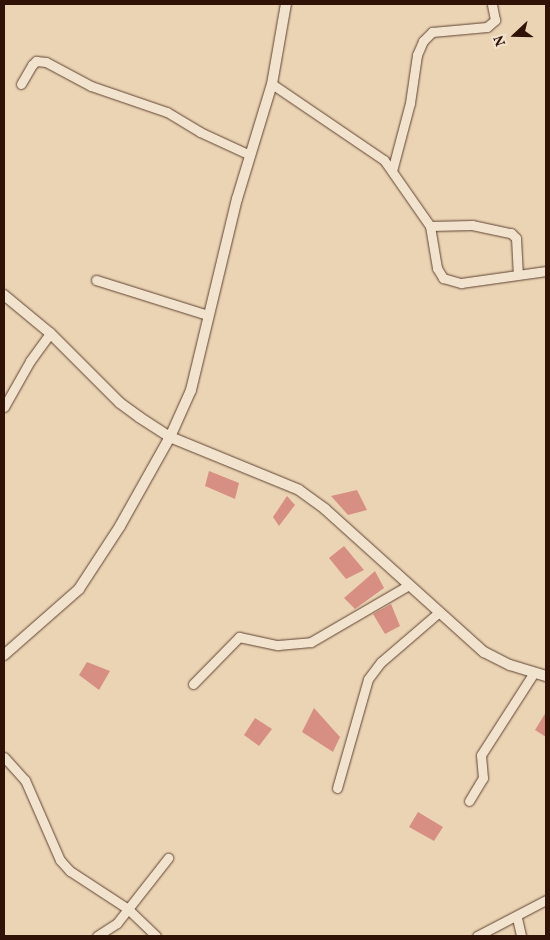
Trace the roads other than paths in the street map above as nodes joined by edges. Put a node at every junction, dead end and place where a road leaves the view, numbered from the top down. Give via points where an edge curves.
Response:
1 (286, 4) edge
2 (492, 4) edge
3 (22, 84) dead end
4 (272, 84) junction
5 (250, 155) junction
6 (392, 171) junction
7 (430, 226) junction
8 (546, 271) edge
9 (518, 273) junction
10 (96, 280) dead end
11 (4, 295) edge
12 (208, 315) junction
13 (50, 333) junction
14 (4, 407) edge
15 (170, 437) junction
16 (409, 585) junction
17 (438, 613) junction
18 (4, 655) edge
19 (533, 674) junction
20 (546, 676) edge
21 (193, 684) dead end
22 (4, 757) edge
23 (337, 788) dead end
24 (469, 801) dead end
25 (168, 858) dead end
26 (546, 900) edge
27 (128, 909) junction
28 (517, 918) junction
29 (97, 936) edge
30 (156, 936) edge
31 (477, 936) edge
32 (522, 936) edge

1 - 4 street
2 - 6 street via 495,20 488,26 432,32 423,41 416,55 410,102
3 - 5 street via 36,61 46,62 91,86 166,112
4 - 5 street
4 - 6 street via 320,119 367,146
5 - 12 street
6 - 7 street
7 - 9 street via 472,225 511,233 516,238
7 - 9 street via 437,268 450,282
8 - 9 street
10 - 12 street
11 - 13 street
12 - 15 street via 191,390
13 - 14 street
13 - 15 street via 120,403
15 - 16 street via 299,490 325,509
15 - 18 street via 120,526 79,589
16 - 17 street
16 - 21 street via 311,642 278,645 239,637
17 - 19 street via 484,652
17 - 23 street via 381,662 368,679
19 - 20 street
19 - 24 street via 481,755 483,778
22 - 27 street via 25,780 60,860 70,871
25 - 27 street
26 - 28 street
27 - 29 street via 117,923
27 - 30 street
28 - 31 street via 501,921
28 - 32 street

